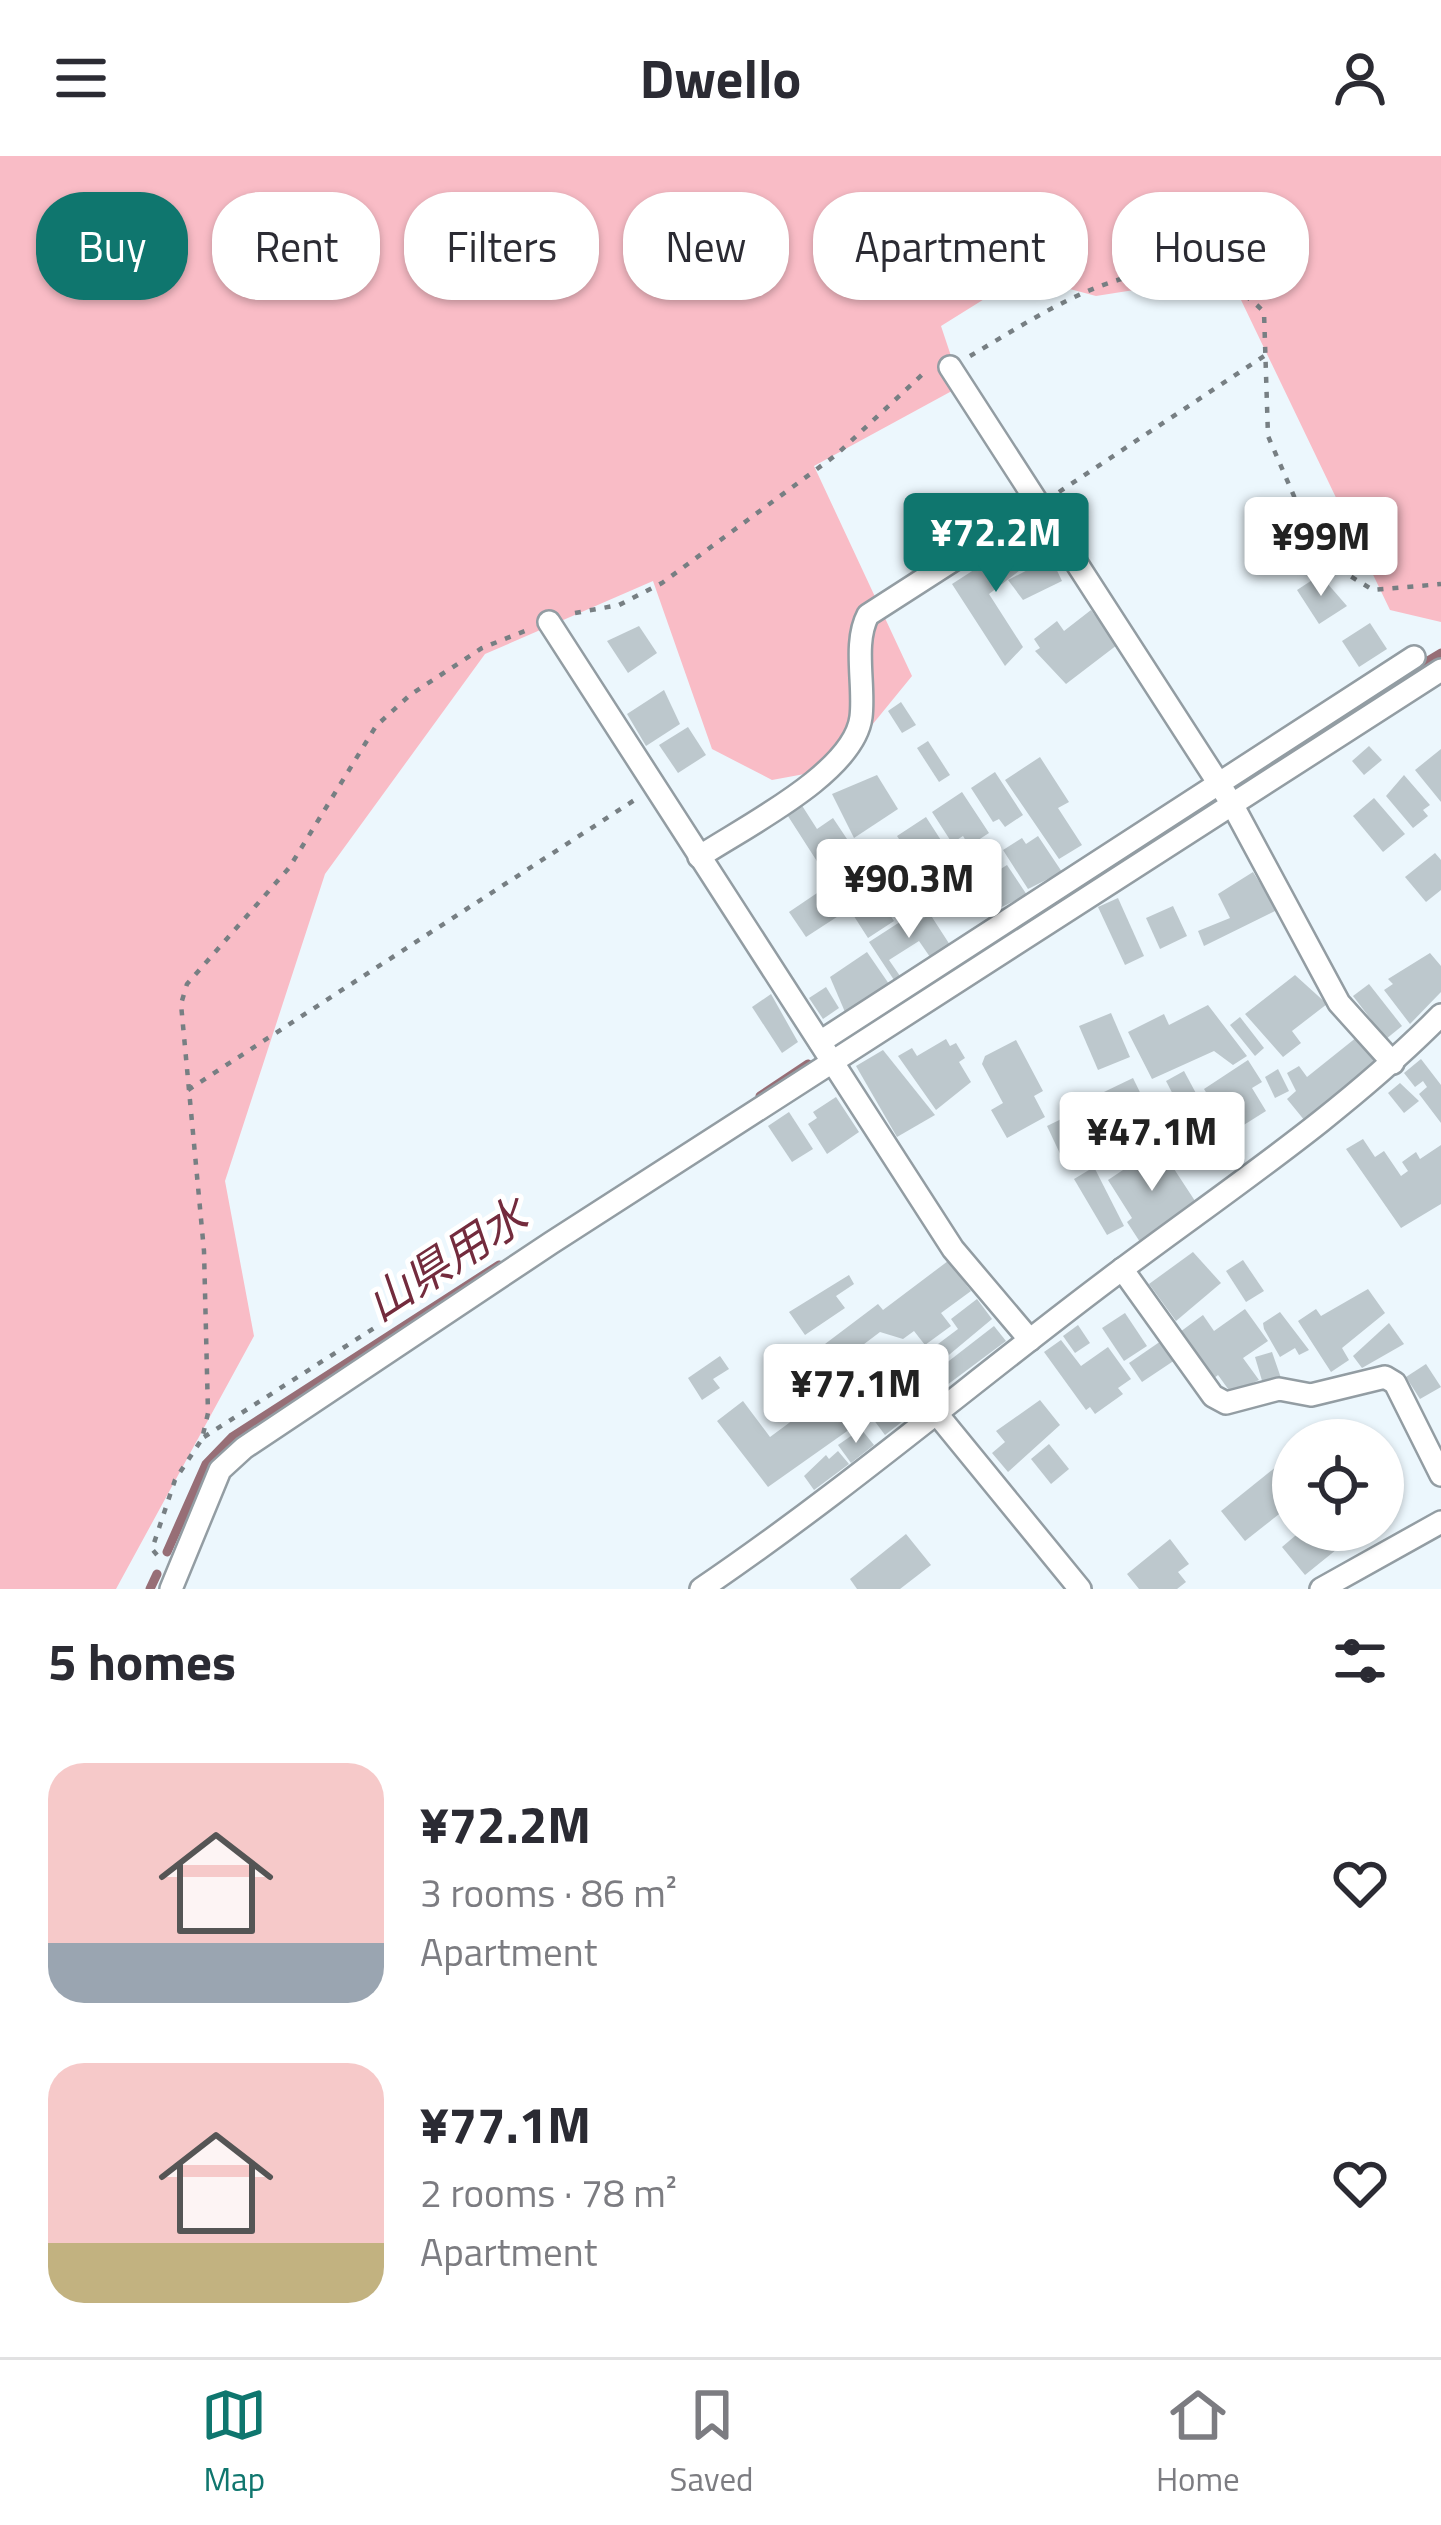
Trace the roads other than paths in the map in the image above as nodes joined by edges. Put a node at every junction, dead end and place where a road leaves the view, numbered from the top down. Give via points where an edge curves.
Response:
1 (950, 367) road end
2 (1039, 505) junction
3 (549, 622) road end
4 (1414, 657) dead end
5 (1441, 670) edge
6 (1218, 782) junction
7 (1232, 804) junction
8 (699, 856) junction
9 (1441, 1015) edge
10 (820, 1042) junction
11 (1393, 1063) junction
12 (832, 1064) junction
13 (1122, 1269) junction
14 (1030, 1340) junction
15 (937, 1414) junction
16 (1441, 1475) edge
17 (1441, 1522) edge
18 (178, 1585) edge
19 (701, 1589) edge
20 (1080, 1589) edge
21 (1321, 1589) edge

1 - 2 street
2 - 6 street
2 - 8 street via 868,615 860,630 860,725 847,751
3 - 8 street
4 - 6 street
5 - 7 street
6 - 7 street
6 - 10 street
7 - 11 street via 1340,1003
7 - 12 street
8 - 10 street
9 - 11 street
10 - 12 street
11 - 13 street
12 - 14 street via 953,1249
12 - 18 street via 244,1448 220,1470
13 - 14 street
13 - 16 street via 1213,1396 1226,1403 1279,1389 1311,1395 1385,1377
14 - 15 street
15 - 19 street
15 - 20 street
17 - 21 street

